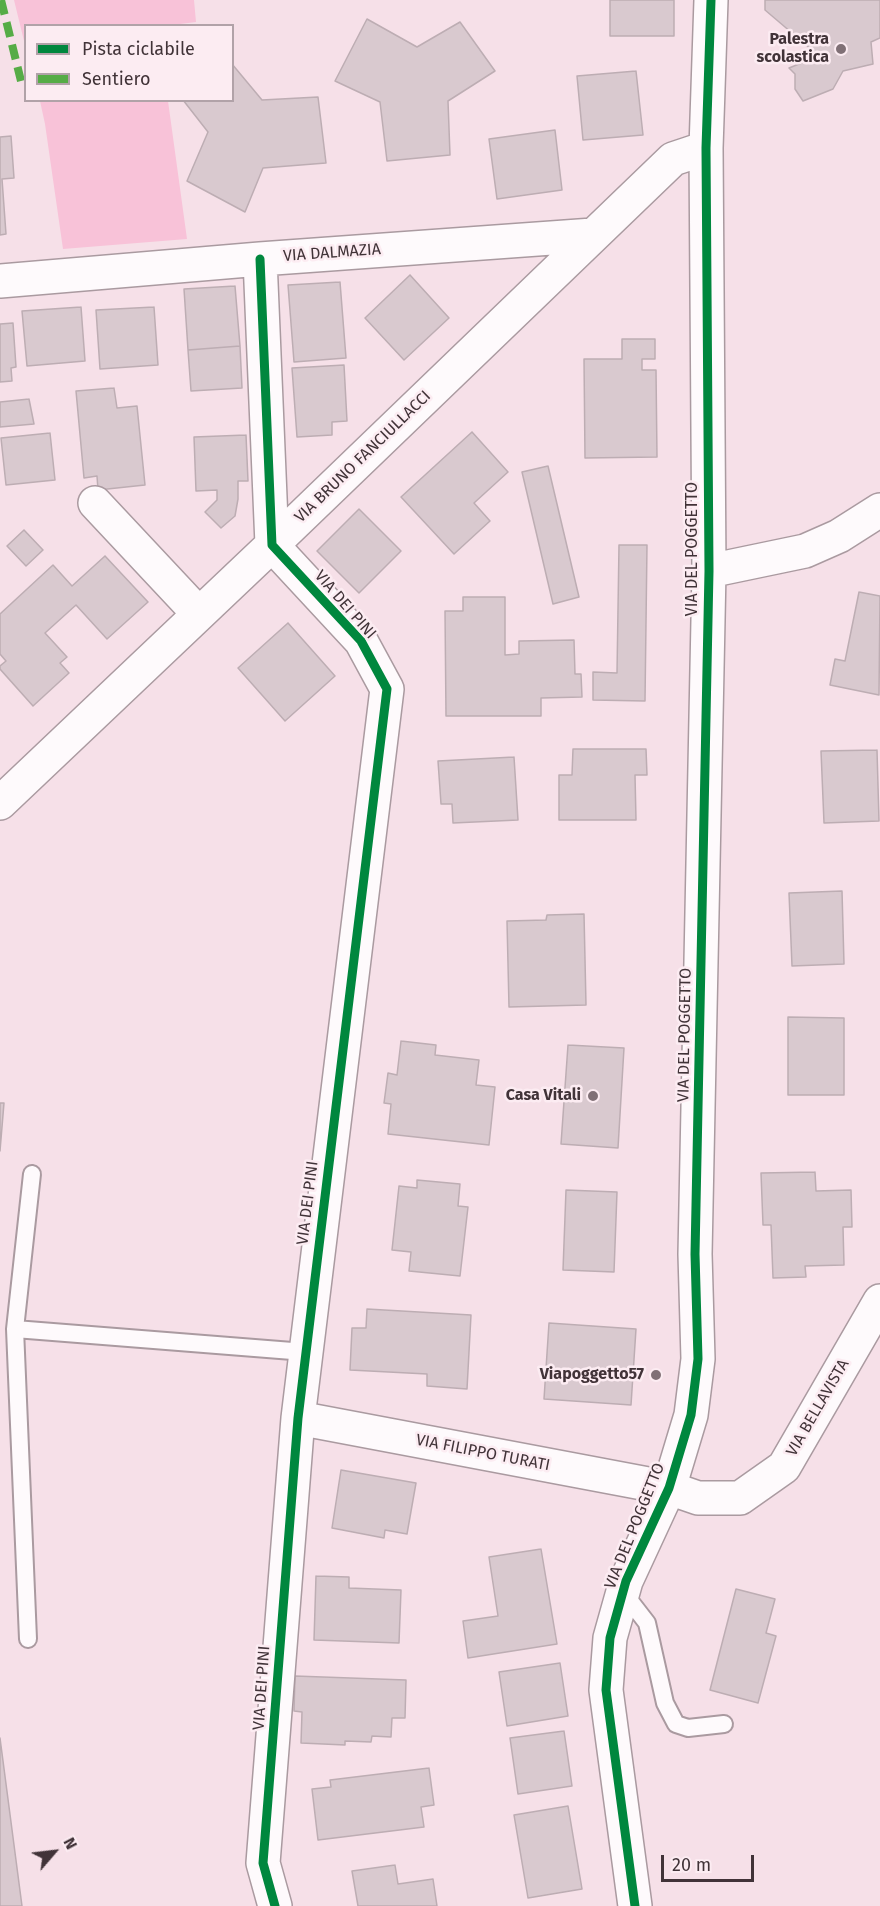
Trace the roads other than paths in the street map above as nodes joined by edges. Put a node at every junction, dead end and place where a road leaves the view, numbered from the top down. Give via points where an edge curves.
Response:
1 (711, 0) edge
2 (706, 148) junction
3 (593, 235) junction
4 (260, 259) junction
5 (0, 281) edge
6 (95, 503) dead end
7 (880, 510) edge
8 (272, 545) junction
9 (709, 571) junction
10 (199, 614) junction
11 (0, 802) edge
12 (32, 1174) dead end
13 (880, 1301) edge
14 (15, 1329) junction
15 (305, 1352) junction
16 (298, 1418) junction
17 (669, 1488) junction
18 (623, 1592) junction
19 (28, 1640) dead end
20 (724, 1724) dead end
21 (275, 1906) edge
22 (635, 1906) edge

1 - 2 street, VIA DEL POGGETTO
2 - 3 street, VIA BRUNO FANCIULLACCI via 673,159
2 - 9 street, VIA DEL POGGETTO
3 - 4 street, VIA DALMAZIA
3 - 8 street, VIA BRUNO FANCIULLACCI
4 - 5 street, VIA DALMAZIA
4 - 8 street
6 - 10 street
7 - 9 street via 839,536 805,551
8 - 10 street, VIA BRUNO FANCIULLACCI
8 - 15 street, VIA DEI PINI via 361,641 387,689
9 - 17 street, VIA DEL POGGETTO via 695,1242 698,1359 691,1415
10 - 11 street, VIA BRUNO FANCIULLACCI
12 - 14 lane
13 - 17 street, VIA BELLAVISTA via 784,1467 740,1498 698,1498
14 - 15 lane
14 - 19 lane
15 - 16 street, VIA DEI PINI
16 - 17 street, VIA FILIPPO TURATI
16 - 21 street, VIA DEI PINI via 263,1863
17 - 18 street, VIA DEL POGGETTO
18 - 20 lane via 646,1623 665,1704 676,1724 688,1728
18 - 22 street, VIA DEL POGGETTO via 610,1638 606,1690

